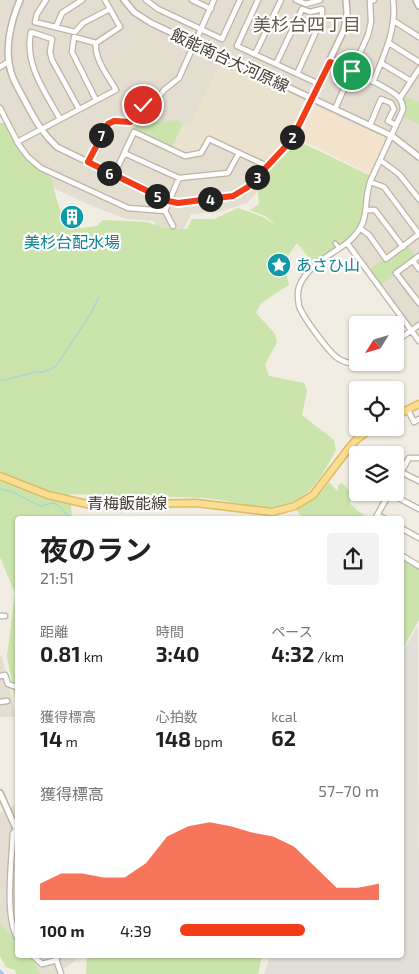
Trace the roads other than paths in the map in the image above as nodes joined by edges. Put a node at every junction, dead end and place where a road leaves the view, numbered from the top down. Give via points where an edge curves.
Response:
1 (20, 0) edge
2 (46, 0) edge
3 (82, 0) edge
4 (105, 0) edge
5 (124, 0) edge
6 (146, 0) edge
7 (192, 0) edge
8 (214, 0) edge
9 (240, 0) edge
10 (258, 0) edge
11 (281, 0) edge
12 (296, 0) edge
13 (320, 0) edge
14 (346, 0) edge
15 (374, 0) edge
16 (393, 0) edge
17 (416, 0) edge
18 (419, 6) edge
19 (211, 8) junction
20 (110, 9) junction
21 (394, 21) junction
22 (56, 27) junction
23 (201, 30) junction
24 (419, 37) edge
25 (96, 43) junction
26 (388, 43) junction
27 (194, 44) junction
28 (255, 54) junction
29 (8, 62) junction
30 (330, 62) junction
31 (381, 62) junction
32 (419, 62) edge
33 (276, 64) junction
34 (0, 67) edge
35 (419, 69) edge
36 (352, 71) junction
37 (297, 74) junction
38 (411, 81) junction
39 (373, 82) junction
40 (319, 84) junction
41 (312, 98) junction
42 (400, 98) junction
43 (96, 100) junction
44 (0, 108) edge
45 (79, 109) junction
46 (335, 109) junction
47 (60, 119) junction
48 (370, 125) junction
49 (396, 125) junction
50 (41, 129) junction
51 (392, 136) junction
52 (17, 142) junction
53 (124, 153) junction
54 (239, 153) junction
55 (419, 157) edge
56 (380, 160) junction
57 (88, 162) junction
58 (267, 166) junction
59 (114, 175) junction
60 (179, 178) junction
61 (370, 182) junction
62 (419, 199) edge
63 (168, 201) junction
64 (366, 210) junction
65 (165, 211) junction
66 (173, 226) dead end
67 (361, 229) junction
68 (419, 234) edge
69 (335, 243) dead end
70 (347, 243) junction
71 (403, 247) junction
72 (339, 248) junction
73 (419, 256) edge
74 (413, 261) junction
75 (419, 269) edge
76 (419, 303) edge
77 (419, 325) edge
78 (411, 331) junction
79 (404, 336) edge
80 (419, 341) edge
81 (349, 362) edge
82 (419, 404) edge
83 (408, 410) junction
84 (404, 412) edge
85 (419, 419) edge
86 (362, 436) edge
87 (419, 458) edge
88 (404, 467) edge
89 (404, 474) edge
90 (0, 476) edge
91 (419, 481) edge
92 (385, 501) edge
93 (404, 501) edge
94 (419, 509) edge
95 (377, 516) edge
96 (404, 530) edge
97 (419, 538) edge
98 (404, 557) edge
99 (419, 566) edge
100 (0, 676) edge
101 (15, 687) edge
102 (7, 701) dead end
103 (0, 702) edge
104 (0, 793) edge
105 (15, 827) edge
106 (15, 832) edge
107 (11, 887) junction
108 (15, 887) edge
109 (15, 921) edge
110 (11, 922) junction
111 (15, 932) edge
112 (34, 958) edge
113 (56, 958) edge
114 (61, 974) edge

1 - 29 street via 9,36
2 - 22 street via 35,22
3 - 22 street via 62,13
4 - 20 street
5 - 27 street, 飯能南台大河原線 via 141,17
6 - 23 street
7 - 19 street
8 - 19 street
9 - 23 street via 222,39
10 - 28 street via 237,46
11 - 28 street
12 - 13 street via 306,4
14 - 30 street via 344,30
15 - 36 street via 370,1 368,35
16 - 21 street
17 - 18 street
19 - 23 street
20 - 22 street via 83,23 75,32
20 - 25 street via 120,27
21 - 24 street
21 - 26 street
23 - 27 street
25 - 43 street via 99,59 116,90
25 - 43 street via 74,37 72,52
26 - 31 street
26 - 32 street
27 - 41 street, 飯能南台大河原線
27 - 57 street via 179,78 158,99 143,105 130,122 108,124
28 - 33 street
29 - 34 street
29 - 50 street via 14,80
30 - 36 street
30 - 40 street
31 - 38 street
31 - 39 street
33 - 37 street
33 - 37 street via 302,9 310,12 322,9 322,18
35 - 38 street
36 - 39 street
36 - 46 street
37 - 40 street
38 - 42 street
39 - 42 street
40 - 41 street
41 - 46 street, 飯能南台大河原線
41 - 58 street via 295,133
42 - 49 street via 404,108
43 - 45 street
44 - 52 street
45 - 47 street
45 - 47 street via 52,60 52,39 31,32 31,64
46 - 48 street, 飯能南台大河原線
47 - 50 street
48 - 49 street via 381,99 391,103 394,109 388,121
48 - 51 street, 飯能南台大河原線
49 - 51 street
50 - 52 street
50 - 57 street via 57,148
51 - 55 street, 飯能南台大河原線
51 - 56 street
52 - 65 street via 28,157 46,170 128,208
53 - 54 street via 134,132 185,156 201,153 209,139
53 - 59 street
53 - 60 street
54 - 58 street
54 - 60 street via 231,170 224,175
56 - 61 street
56 - 62 street via 399,174
57 - 59 street
58 - 63 street via 248,187 233,196 178,203
59 - 63 street
60 - 63 street
61 - 64 street
61 - 68 street via 384,187
63 - 65 street
64 - 67 street
64 - 71 street via 376,210
65 - 66 street
67 - 70 street
67 - 71 street via 386,259
68 - 71 street
69 - 72 street
70 - 72 street
70 - 78 street
72 - 81 street via 314,267 298,290 300,308 315,331 337,358
73 - 74 street
74 - 75 street
74 - 76 street via 396,272
77 - 78 street
78 - 79 street
78 - 80 street
82 - 83 main road
83 - 84 main road
83 - 85 street via 414,422
86 - 90 main road, 青梅飯能線 via 348,448 313,495 295,506 272,512 190,503 91,505 60,499
87 - 88 street via 409,458
89 - 91 street
92 - 95 street
93 - 94 street
96 - 97 street
98 - 99 street
100 - 101 street via 5,676 8,684
102 - 103 street
104 - 105 street
106 - 107 street
107 - 108 street
107 - 110 street
109 - 110 street
110 - 111 street
112 - 113 street via 42,964
113 - 114 street

